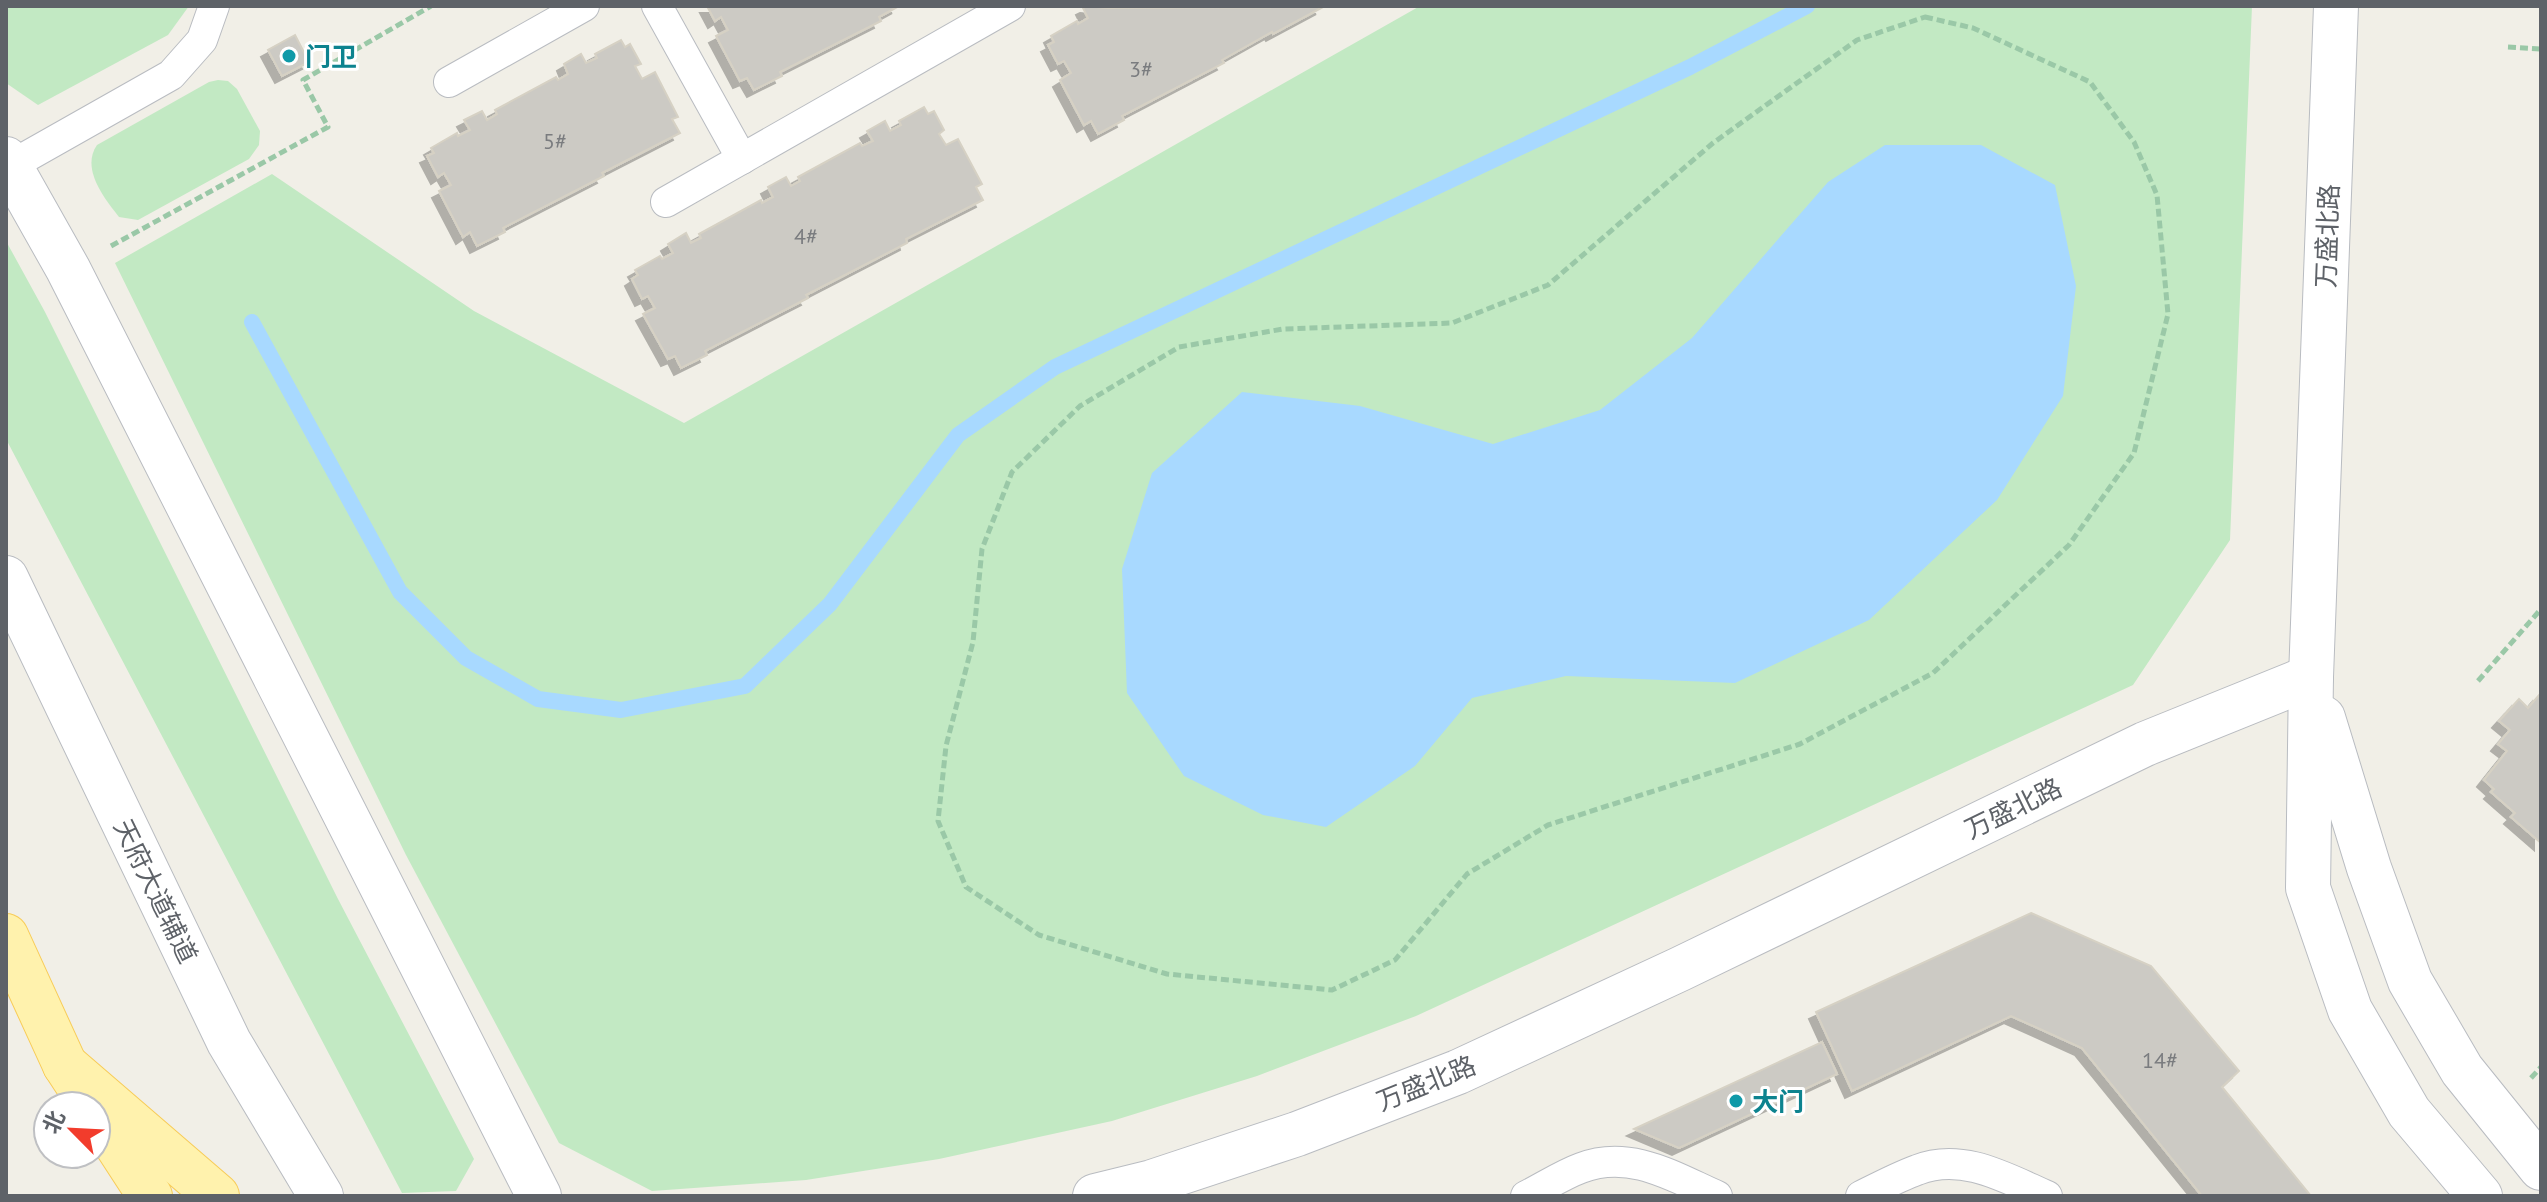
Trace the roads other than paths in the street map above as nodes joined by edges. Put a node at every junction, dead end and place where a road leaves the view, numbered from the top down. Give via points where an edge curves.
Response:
1 (214, 6) edge
2 (584, 6) edge
3 (657, 6) edge
4 (1010, 6) edge
5 (2336, 6) edge
6 (449, 82) dead end
7 (742, 159) junction
8 (8, 163) edge
9 (666, 202) dead end
10 (6, 578) edge
11 (2311, 677) junction
12 (6, 936) edge
13 (65, 1065) junction
14 (81, 1090) edge
15 (112, 1138) edge
16 (2541, 1168) edge
17 (2475, 1194) edge
18 (150, 1196) edge
19 (217, 1196) edge
20 (321, 1196) edge
21 (539, 1196) edge
22 (1095, 1196) edge
23 (1526, 1196) edge
24 (1717, 1196) edge
25 (1861, 1196) edge
26 (2047, 1196) edge

1 - 8 lane via 202,40 171,75
2 - 6 lane
3 - 7 lane
4 - 7 lane
5 - 11 street, 万盛北路
7 - 9 lane
8 - 21 street via 68,269
10 - 20 street, 天府大道辅道 via 229,1042
11 - 16 street via 2410,981 2462,1070
11 - 17 street via 2308,888 2350,1010 2409,1112
11 - 22 street, 万盛北路 via 2145,744 1458,1072 1297,1134
12 - 13 main road
13 - 14 main road
13 - 19 main road
15 - 18 main road
23 - 24 lane via 1579,1168 1619,1161 1653,1167
25 - 26 lane via 1918,1169 1949,1164 1970,1165

